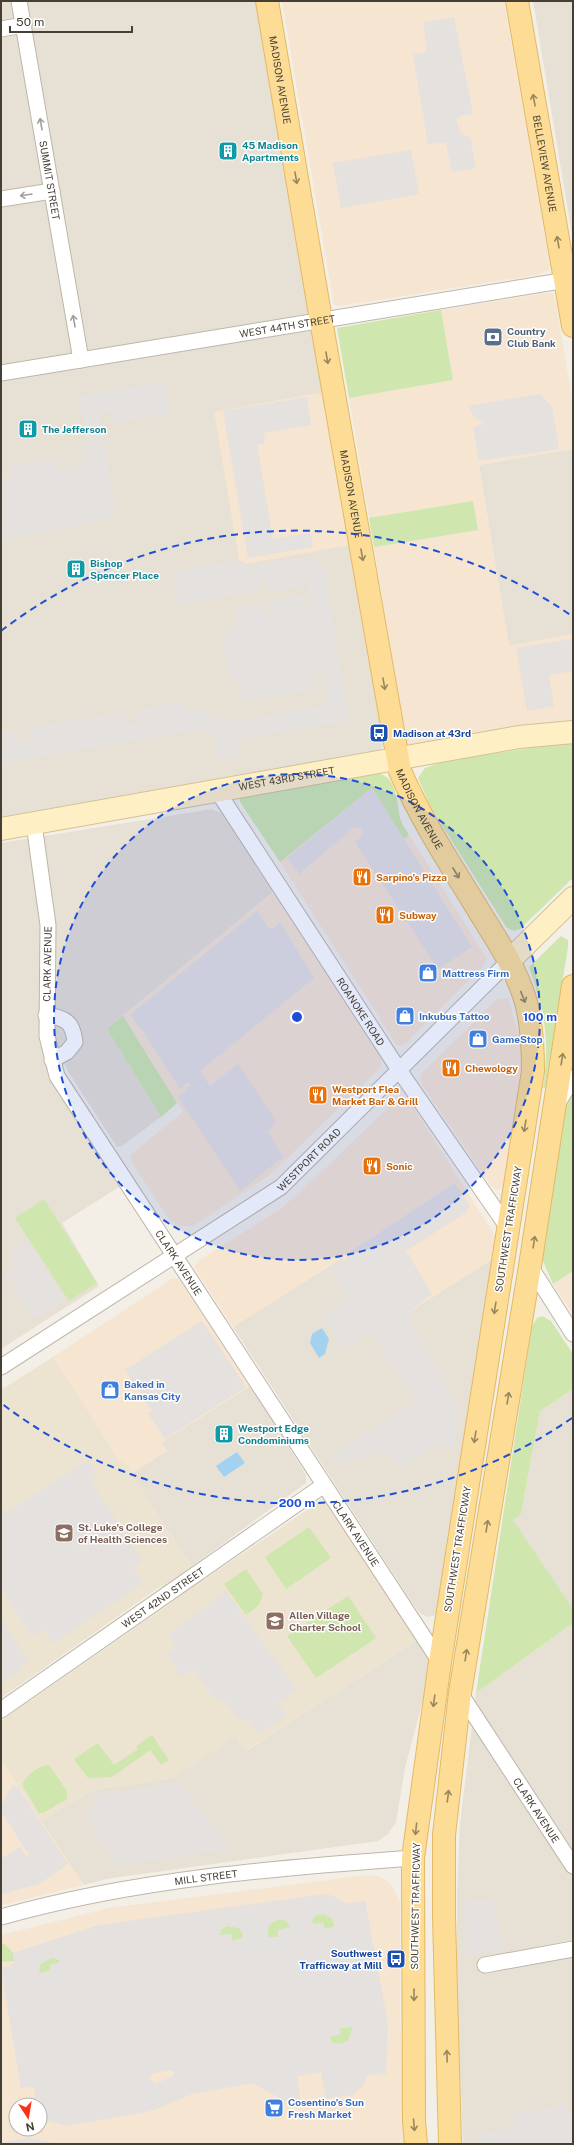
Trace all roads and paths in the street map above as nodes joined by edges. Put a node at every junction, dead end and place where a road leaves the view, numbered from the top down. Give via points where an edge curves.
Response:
1 (20, 1) edge
2 (267, 1) edge
3 (517, 1) edge
4 (24, 25) junction
5 (1, 28) edge
6 (52, 191) junction
7 (1, 199) edge
8 (569, 280) edge
9 (321, 320) junction
10 (573, 326) edge
11 (80, 360) junction
12 (1, 373) edge
13 (573, 732) edge
14 (398, 759) junction
15 (218, 792) junction
16 (34, 824) junction
17 (1, 829) edge
18 (573, 898) edge
19 (509, 961) junction
20 (573, 992) edge
21 (46, 1015) junction
22 (52, 1060) junction
23 (399, 1070) junction
24 (573, 1078) edge
25 (554, 1111) junction
26 (508, 1228) junction
27 (174, 1254) junction
28 (530, 1266) junction
29 (573, 1334) edge
30 (1, 1367) edge
31 (324, 1485) junction
32 (440, 1662) junction
33 (460, 1693) junction
34 (1, 1710) edge
35 (444, 1835) junction
36 (413, 1858) junction
37 (573, 1866) edge
38 (1, 1917) edge
39 (444, 1917) junction
40 (573, 1949) edge
41 (485, 1965) dead end
42 (416, 2144) edge
43 (450, 2144) edge

1 - 4 street, SUMMIT STREET
2 -> 9 main road, MADISON AVENUE
8 -> 3 main road, BELLEVIEW AVENUE
4 - 5 street
6 -> 4 street, SUMMIT STREET
6 -> 7 street
11 -> 6 street, SUMMIT STREET
8 - 9 street, WEST 44TH STREET
8 - 10 main road, BELLEVIEW AVENUE
9 - 11 street, WEST 44TH STREET
9 -> 14 main road, MADISON AVENUE
11 - 12 street, WEST 44TH STREET
13 - 14 street, WEST 43RD STREET via 519,737
14 - 15 street, WEST 43RD STREET
14 -> 19 main road, MADISON AVENUE via 400,771 415,805
15 - 16 street, WEST 43RD STREET
15 - 23 street, ROANOKE ROAD
16 - 17 street, WEST 43RD STREET
16 - 21 street, CLARK AVENUE via 48,925
18 - 19 street, WESTPORT ROAD
19 - 23 street, WESTPORT ROAD
19 -> 26 main road, SOUTHWEST TRAFFICWAY via 525,1001 531,1025 533,1071
25 -> 20 main road
21 - 22 street, CLARK AVENUE
21 - 22 street via 66,1021 74,1029 75,1042 67,1052
22 - 27 street, CLARK AVENUE via 57,1076
23 - 26 street, ROANOKE ROAD
23 - 27 street, WESTPORT ROAD via 280,1187
24 - 25 street
28 -> 25 main road
26 -> 32 main road, SOUTHWEST TRAFFICWAY
27 - 30 street, WESTPORT ROAD
27 - 31 street, CLARK AVENUE
28 - 29 street
33 -> 28 main road
31 - 32 street, CLARK AVENUE
31 - 34 street, WEST 42ND STREET
32 -> 36 main road, SOUTHWEST TRAFFICWAY
35 -> 33 main road
33 - 37 street, CLARK AVENUE
35 - 36 main road via 434,1845
35 - 39 main road
36 - 38 street, MILL STREET via 245,1871 101,1892
36 - 39 main road via 425,1871 434,1902
36 -> 42 main road, SOUTHWEST TRAFFICWAY
43 -> 39 main road
40 - 41 street

